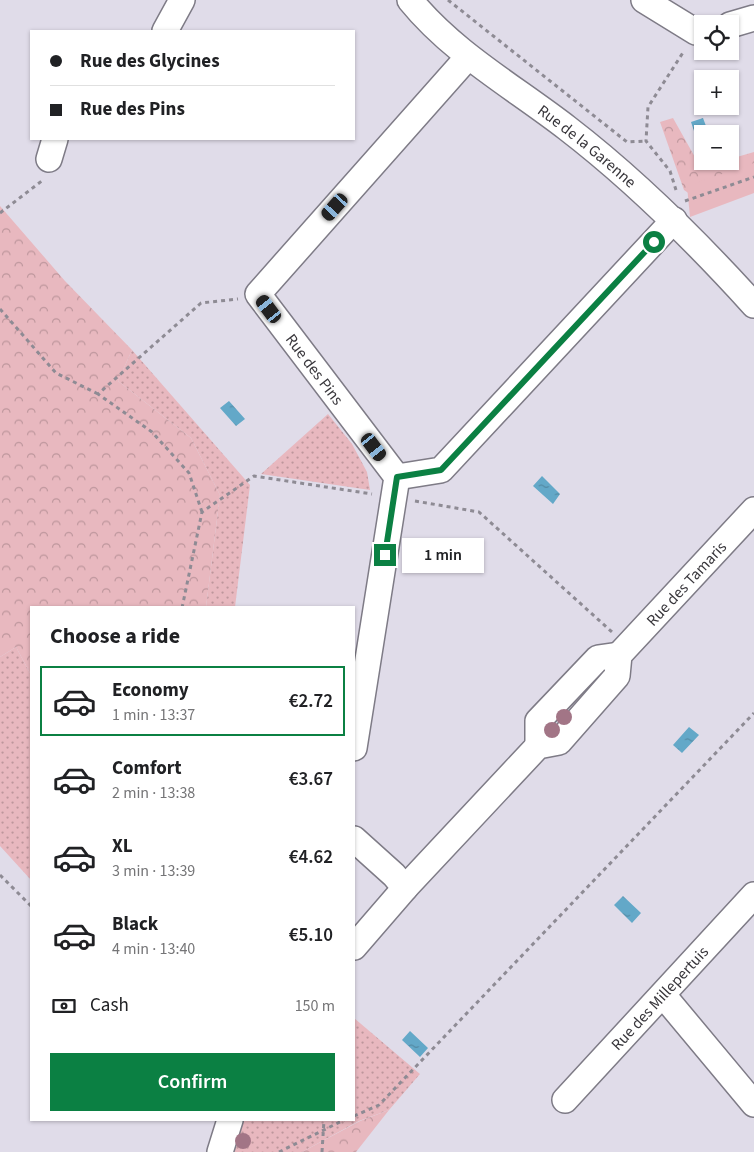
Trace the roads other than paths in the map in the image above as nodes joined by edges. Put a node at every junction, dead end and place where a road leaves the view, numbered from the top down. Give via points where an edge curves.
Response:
1 (182, 0) edge
2 (410, 0) edge
3 (644, 0) edge
4 (754, 18) edge
5 (739, 22) edge
6 (694, 28) edge
7 (166, 30) edge
8 (468, 57) junction
9 (677, 212) junction
10 (754, 305) edge
11 (397, 477) junction
12 (754, 510) edge
13 (355, 742) edge
14 (355, 840) edge
15 (405, 888) junction
16 (754, 895) edge
17 (355, 946) edge
18 (663, 995) junction
19 (565, 1100) dead end
20 (754, 1104) edge
21 (230, 1121) edge
22 (220, 1152) edge

1 - 7 street
2 - 8 street, Rue de la Garenne
3 - 6 street
4 - 5 street
8 - 9 street, Rue de la Garenne
8 - 11 street, Rue des Pins via 258,294
9 - 10 street, Rue de la Garenne
9 - 11 street via 441,470
11 - 13 street
12 - 15 street, Rue des Tamaris via 619,655 618,676 559,742 538,746
14 - 15 street
15 - 17 street, Rue des Tamaris
16 - 18 street, Rue des Millepertuis
18 - 19 street, Rue des Millepertuis
18 - 20 street
21 - 22 street

